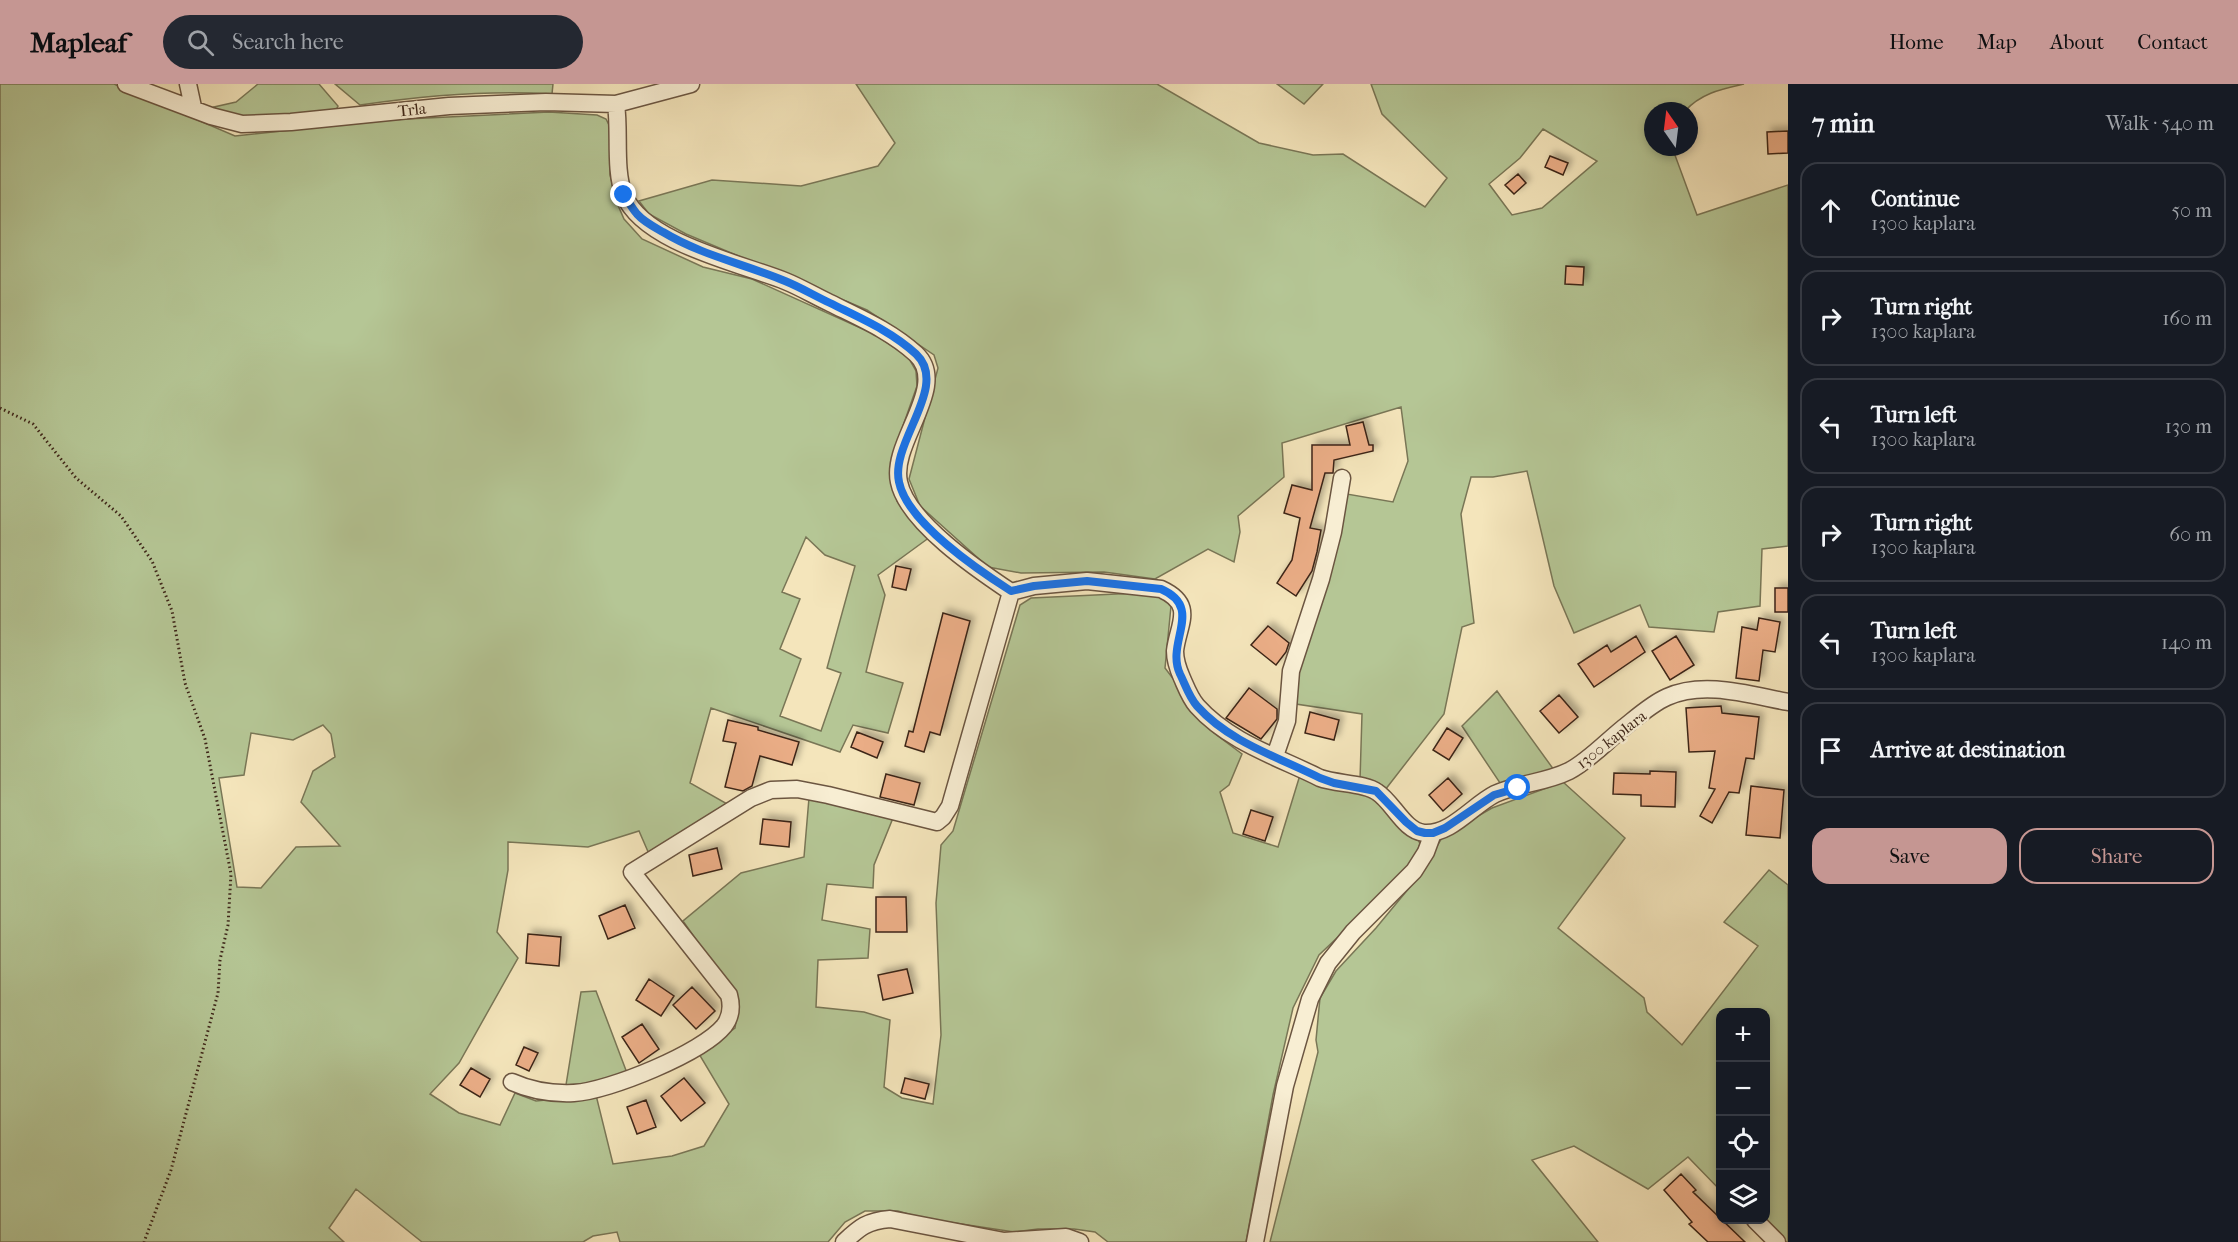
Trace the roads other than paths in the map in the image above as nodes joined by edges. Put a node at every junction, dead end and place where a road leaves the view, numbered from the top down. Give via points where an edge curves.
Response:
1 (126, 84) edge
2 (188, 84) edge
3 (692, 84) edge
4 (616, 104) junction
5 (193, 107) junction
6 (1342, 478) dead end
7 (1011, 591) junction
8 (1788, 702) edge
9 (1275, 756) junction
10 (1433, 833) junction
11 (512, 1082) dead end
12 (1759, 1224) edge
13 (844, 1242) edge
14 (1080, 1242) edge
15 (1255, 1242) edge
16 (1777, 1242) edge

1 - 5 street, Trla
2 - 5 street
3 - 4 street, Trla
4 - 5 street, Trla via 449,106 242,124
4 - 7 street via 619,172 624,195 638,215 684,245 786,281 879,327 916,354 923,363 927,387 907,434 898,482 911,508 929,528
6 - 9 street via 1334,532 1291,671 1287,721
7 - 9 street via 1087,581 1167,592 1182,606 1175,659 1196,705 1233,737
7 - 11 street via 950,806 943,817 937,822 797,789 771,790 751,798 632,872 729,995 731,1005 723,1027 697,1047 647,1072 602,1088 549,1093
8 - 10 street, 1300 kaplara via 1715,690 1688,690 1665,698 1571,771 1494,795
9 - 10 street via 1334,783 1376,791 1417,831
10 - 15 street via 1414,871 1328,963 1310,999 1285,1086
12 - 16 street
13 - 14 street via 862,1226 890,1219 1004,1241 1066,1237

